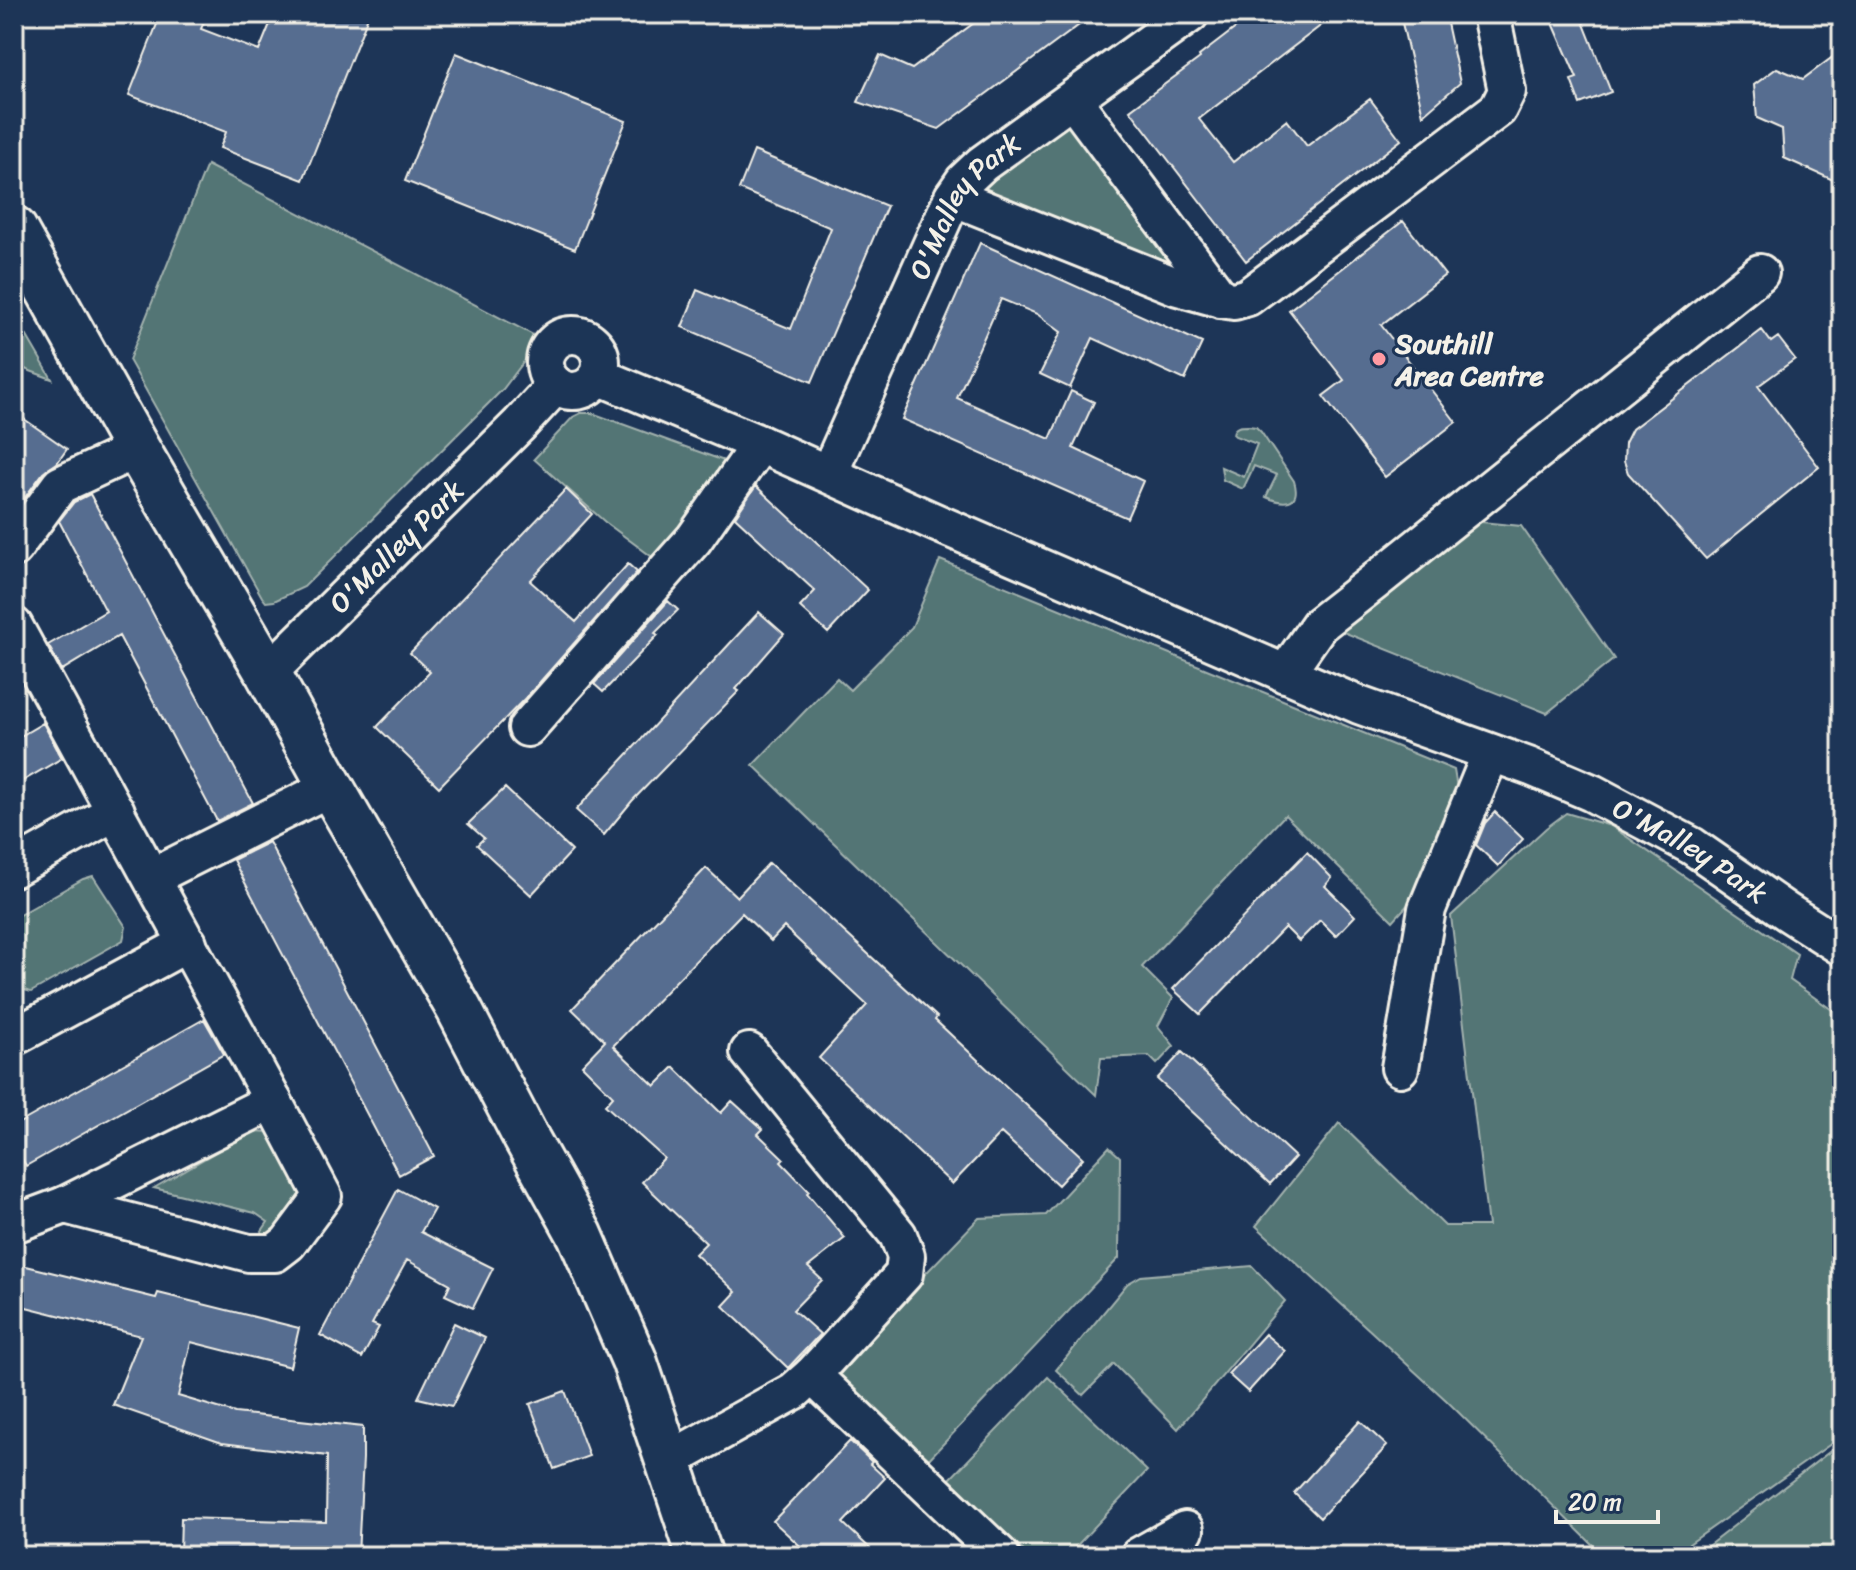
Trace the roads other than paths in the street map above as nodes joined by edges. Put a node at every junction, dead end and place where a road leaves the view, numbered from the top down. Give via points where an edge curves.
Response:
1 (1190, 14) edge
2 (1491, 14) edge
3 (1073, 100) junction
4 (953, 197) junction
5 (14, 229) edge
6 (1760, 273) dead end
7 (1221, 299) junction
8 (598, 376) junction
9 (556, 385) junction
10 (760, 444) junction
11 (137, 449) junction
12 (829, 473) junction
13 (14, 548) edge
14 (14, 626) edge
15 (268, 673) junction
16 (1285, 674) junction
17 (527, 728) dead end
18 (1491, 753) junction
19 (331, 787) junction
20 (116, 811) junction
21 (14, 868) edge
22 (152, 877) junction
23 (188, 943) junction
24 (1842, 947) edge
25 (14, 1037) edge
26 (749, 1052) dead end
27 (1400, 1068) dead end
28 (273, 1101) junction
29 (65, 1205) junction
30 (14, 1224) edge
31 (812, 1375) junction
32 (668, 1461) junction
33 (1185, 1530) dead end
34 (700, 1556) edge
35 (1001, 1556) edge
36 (1139, 1556) edge

1 - 3 street, O'Malley Park
2 - 7 street via 1507,91 1498,109 1248,297
3 - 4 street, O'Malley Park via 982,164
3 - 7 street
4 - 7 street via 1178,287
4 - 12 street, O'Malley Park
5 - 11 main road
6 - 16 street via 1330,615
8 - 9 street via 579,390
8 - 9 street via 601,360 596,346 570,335 553,343 545,361
8 - 10 street, O'Malley Park
9 - 15 street, O'Malley Park
10 - 12 street, O'Malley Park
10 - 17 street via 694,539
11 - 13 street via 60,485
11 - 15 main road
12 - 16 street, O'Malley Park
14 - 20 street
15 - 19 main road
16 - 18 street, O'Malley Park
18 - 24 street, O'Malley Park via 1592,793 1692,846
18 - 27 street via 1427,909
19 - 22 street
19 - 32 main road via 459,1009 580,1235 634,1360
20 - 21 street
20 - 22 street
22 - 23 street
23 - 25 street
23 - 28 street
26 - 31 street via 898,1235 906,1256 904,1274
28 - 29 street
28 - 29 street via 323,1196 275,1253 249,1253
29 - 30 street
31 - 32 street via 794,1391
31 - 35 street
32 - 34 main road
33 - 36 street

